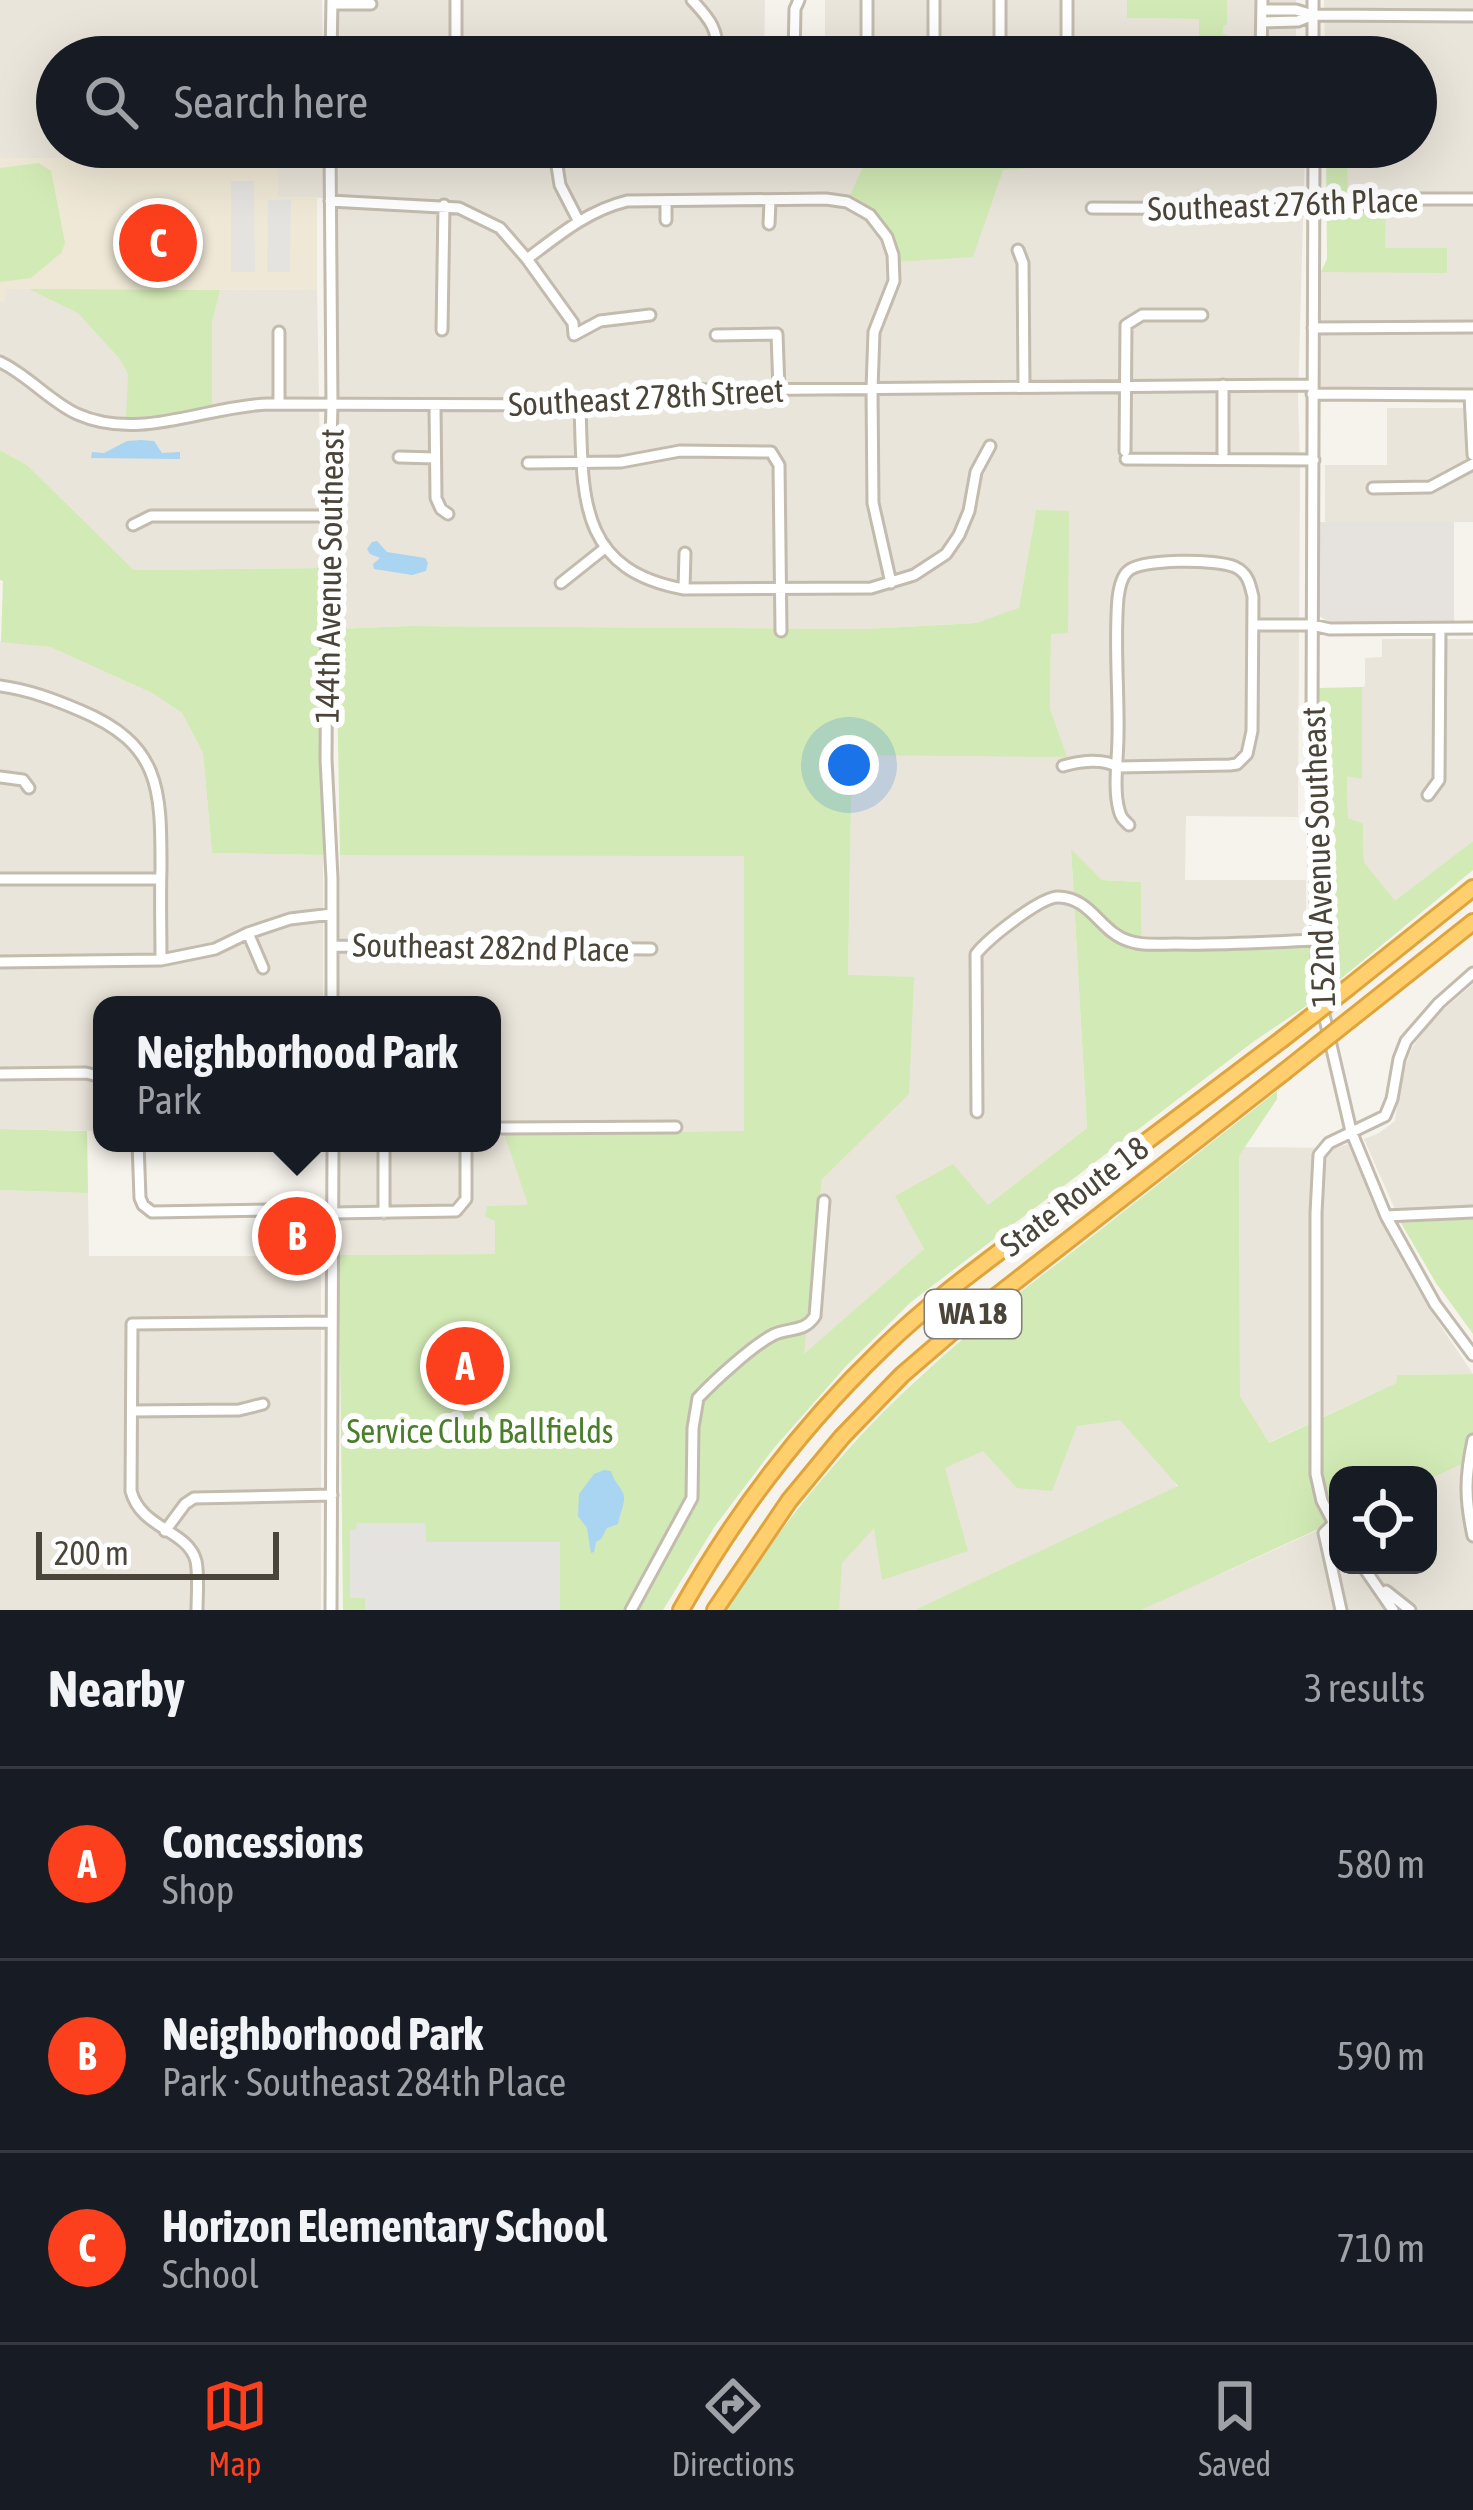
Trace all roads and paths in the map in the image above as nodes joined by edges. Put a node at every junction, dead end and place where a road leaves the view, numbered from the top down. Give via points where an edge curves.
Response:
1 (456, 0) edge
2 (692, 0) edge
3 (799, 0) edge
4 (867, 0) edge
5 (934, 0) edge
6 (1000, 0) edge
7 (1067, 0) edge
8 (1313, 0) edge
9 (332, 2) edge
10 (371, 4) dead end
11 (1262, 10) edge
12 (1313, 15) junction
13 (1473, 16) edge
14 (331, 36) edge
15 (456, 36) edge
16 (716, 36) edge
17 (794, 36) edge
18 (867, 36) edge
19 (934, 36) edge
20 (1000, 36) edge
21 (1067, 36) edge
22 (1313, 36) edge
23 (330, 168) edge
24 (557, 168) edge
25 (1314, 168) edge
26 (1473, 199) edge
27 (330, 201) junction
28 (666, 201) junction
29 (770, 201) junction
30 (444, 205) junction
31 (1093, 208) dead end
32 (1314, 208) junction
33 (578, 220) junction
34 (666, 220) dead end
35 (769, 224) dead end
36 (1018, 250) dead end
37 (526, 260) junction
38 (650, 315) dead end
39 (1202, 315) dead end
40 (1473, 327) edge
41 (1313, 328) junction
42 (442, 330) dead end
43 (279, 332) dead end
44 (716, 335) dead end
45 (0, 362) edge
46 (1223, 385) junction
47 (1124, 386) junction
48 (1024, 387) junction
49 (779, 389) junction
50 (872, 389) junction
51 (1312, 390) junction
52 (1472, 395) edge
53 (279, 404) junction
54 (332, 404) junction
55 (580, 405) junction
56 (435, 406) junction
57 (990, 446) dead end
58 (1223, 453) dead end
59 (398, 458) dead end
60 (436, 458) junction
61 (1314, 460) junction
62 (1473, 460) edge
63 (528, 463) dead end
64 (582, 463) junction
65 (1373, 488) dead end
66 (448, 514) dead end
67 (331, 516) junction
68 (133, 525) dead end
69 (605, 548) junction
70 (685, 553) dead end
71 (561, 583) dead end
72 (891, 583) junction
73 (684, 589) junction
74 (780, 590) junction
75 (1253, 625) junction
76 (1312, 625) junction
77 (1473, 628) edge
78 (1440, 630) junction
79 (781, 631) dead end
80 (0, 686) edge
81 (1064, 766) dead end
82 (1118, 766) junction
83 (0, 777) edge
84 (29, 788) dead end
85 (1428, 795) dead end
86 (1129, 825) dead end
87 (0, 879) edge
88 (160, 879) junction
89 (1473, 888) edge
90 (332, 914) junction
91 (1473, 922) edge
92 (248, 933) junction
93 (1315, 940) junction
94 (332, 946) junction
95 (651, 949) dead end
96 (161, 960) junction
97 (0, 962) edge
98 (263, 968) dead end
99 (1473, 973) edge
100 (332, 996) edge
101 (0, 1074) edge
102 (93, 1075) edge
103 (977, 1112) dead end
104 (676, 1127) dead end
105 (501, 1128) edge
106 (1351, 1131) junction
107 (138, 1152) edge
108 (333, 1152) edge
109 (384, 1152) edge
110 (466, 1152) edge
111 (824, 1201) dead end
112 (332, 1211) junction
113 (1473, 1212) edge
114 (384, 1213) junction
115 (1386, 1216) junction
116 (332, 1322) junction
117 (1473, 1355) edge
118 (263, 1404) dead end
119 (132, 1411) junction
120 (1473, 1440) edge
121 (332, 1496) junction
122 (1329, 1515) edge
123 (165, 1531) junction
124 (1473, 1536) edge
125 (1333, 1574) edge
126 (1368, 1574) edge
127 (1375, 1583) junction
128 (197, 1610) edge
129 (331, 1610) edge
130 (632, 1610) edge
131 (681, 1610) edge
132 (715, 1610) edge
133 (1341, 1610) edge
134 (1393, 1610) edge
135 (1410, 1610) edge

1 - 15 street
2 - 16 street
3 - 17 street
4 - 18 street
5 - 19 street
6 - 20 street
7 - 21 street
8 - 12 street
9 - 10 street
9 - 14 street
11 - 12 street via 1298,21
12 - 13 street
12 - 22 street
23 - 27 street, 144th Avenue Southeast
24 - 33 street
25 - 32 street, 152nd Avenue Southeast
26 - 32 street, Southeast 276th Place
27 - 30 street
27 - 54 street, 144th Avenue Southeast
28 - 29 street
28 - 33 street via 627,201
28 - 34 street
29 - 35 street
29 - 50 street via 847,202 882,228 895,281 874,332
30 - 37 street via 500,228
30 - 42 street
31 - 32 street, Southeast 276th Place
32 - 41 street, 152nd Avenue Southeast
33 - 37 street
36 - 48 street
37 - 38 street via 574,335 600,321
39 - 47 street via 1131,320
40 - 41 street
41 - 51 street, 152nd Avenue Southeast
43 - 53 street
44 - 49 street via 776,334
45 - 53 street, Southeast 278th Street via 97,421 166,423
46 - 47 street, Southeast 278th Street
46 - 51 street, Southeast 278th Street
46 - 58 street
47 - 48 street, Southeast 278th Street
47 - 61 street via 1125,455
48 - 50 street, Southeast 278th Street
49 - 50 street, Southeast 278th Street
49 - 55 street, Southeast 278th Street via 664,392
50 - 72 street via 873,503
51 - 52 street, Southeast 278th Street
51 - 61 street, 152nd Avenue Southeast
52 - 62 street
53 - 54 street, Southeast 278th Street
54 - 56 street, Southeast 278th Street
54 - 67 street, 144th Avenue Southeast
55 - 56 street, Southeast 278th Street
55 - 64 street
56 - 60 street
57 - 72 street via 946,554
59 - 60 street
60 - 66 street via 436,498
61 - 76 street, 152nd Avenue Southeast
62 - 65 street via 1430,487
63 - 64 street
64 - 69 street via 588,514
64 - 74 street via 680,451 771,452 779,465
67 - 68 street via 151,516
67 - 90 street, 144th Avenue Southeast
69 - 71 street
69 - 73 street via 630,570
70 - 73 street
72 - 74 street
73 - 74 street
74 - 79 street
75 - 76 street
75 - 82 street via 1252,731 1242,759 1215,767
75 - 82 street via 1249,580 1234,566 1149,563 1126,572 1118,599
76 - 78 street
76 - 93 street, 152nd Avenue Southeast
77 - 78 street
78 - 85 street via 1438,780
80 - 88 street via 99,718 133,742 161,807
81 - 82 street
82 - 86 street via 1119,810
83 - 84 street
87 - 88 street
88 - 96 street
89 - 131 highway, State Route 18 / WA 18, bridge via 884,1347 733,1522
90 - 92 street
90 - 94 street, 144th Avenue Southeast
91 - 132 highway, State Route 18 / WA 18, bridge via 902,1375 789,1501
92 - 96 street
92 - 98 street
93 - 103 street via 1126,941 1087,907 1054,896 976,954
93 - 106 street, 152nd Avenue Southeast via 1324,1022
94 - 95 street, Southeast 282nd Place
94 - 100 street, 144th Avenue Southeast
96 - 97 street
99 - 106 street via 1406,1041 1384,1115
101 - 102 street
104 - 105 street
106 - 115 street, 152nd Avenue Southeast
106 - 122 street via 1321,1150 1316,1200 1316,1474
107 - 112 street via 139,1195 156,1213
108 - 112 street
109 - 114 street
110 - 114 street via 461,1207
111 - 130 street via 812,1323 771,1336 698,1398 692,1498
112 - 114 street
112 - 116 street
113 - 115 street
115 - 117 street, 152nd Avenue Southeast
116 - 119 street via 132,1324
116 - 121 street
118 - 119 street
119 - 123 street via 134,1502
120 - 124 street via 1465,1477
121 - 123 street via 194,1498
121 - 129 street
123 - 128 street via 195,1558
125 - 133 street
126 - 127 street
127 - 134 street
127 - 135 street

